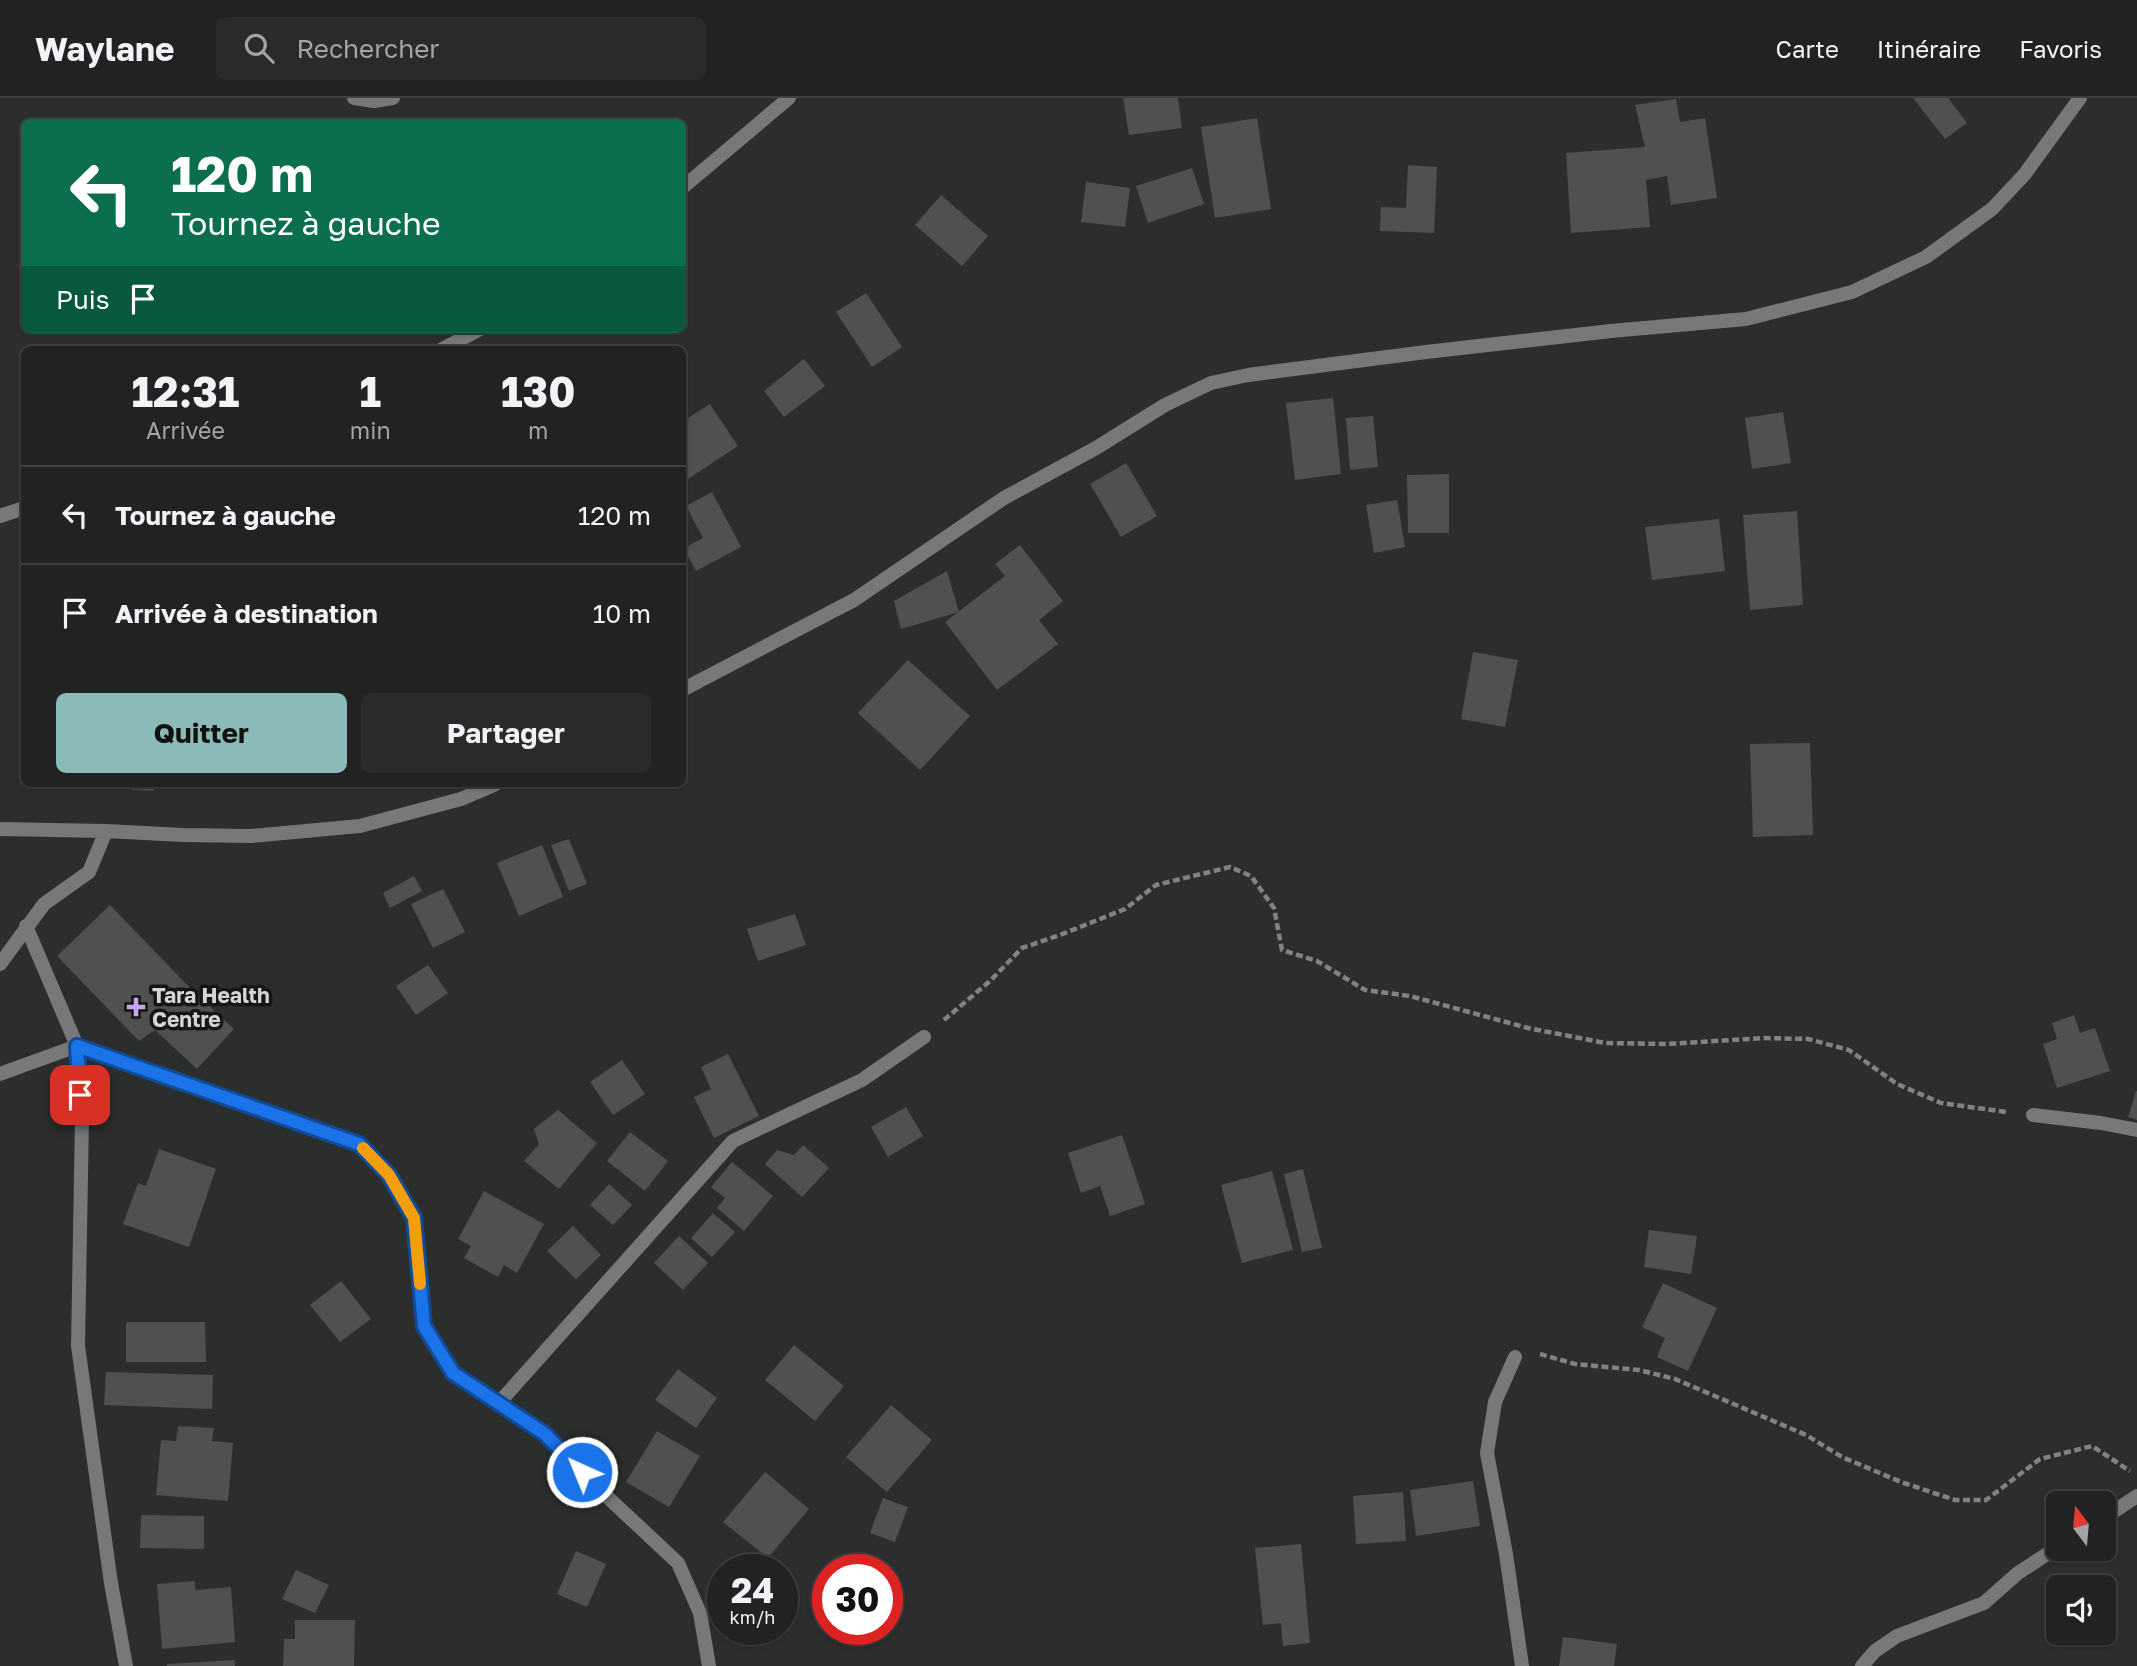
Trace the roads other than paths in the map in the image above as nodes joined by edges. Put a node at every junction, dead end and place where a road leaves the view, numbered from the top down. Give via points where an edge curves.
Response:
1 (354, 98) edge
2 (393, 98) edge
3 (789, 98) edge
4 (2080, 98) edge
5 (686, 185) edge
6 (473, 333) edge
7 (448, 346) edge
8 (21, 509) edge
9 (0, 516) edge
10 (686, 688) edge
11 (489, 787) edge
12 (0, 829) edge
13 (106, 831) junction
14 (26, 926) junction
15 (0, 964) edge
16 (924, 1037) road end
17 (77, 1046) junction
18 (0, 1074) edge
19 (2034, 1115) road end
20 (2137, 1130) edge
21 (1516, 1357) road end
22 (498, 1404) junction
23 (2137, 1496) edge
24 (2116, 1510) edge
25 (2046, 1555) edge
26 (127, 1666) edge
27 (709, 1666) edge
28 (1522, 1666) edge
29 (1862, 1666) edge

1 - 2 street
3 - 5 street
4 - 10 street via 2024,175 1992,209 1926,257 1852,292 1746,319 1426,352 1211,383 1003,498 854,600
6 - 7 street
8 - 9 street
11 - 13 street via 360,826 251,835
12 - 13 street
13 - 14 street via 89,872 44,904
14 - 15 street
14 - 17 street
16 - 22 street via 862,1080 733,1141
17 - 18 street
17 - 22 street via 359,1144 389,1175 414,1218 424,1326 453,1373
17 - 26 street via 82,1119 78,1346
19 - 20 street
21 - 28 street via 1495,1402 1486,1453
22 - 27 street via 545,1434 678,1563 700,1612
23 - 24 street
25 - 29 street via 1984,1603 1897,1636

